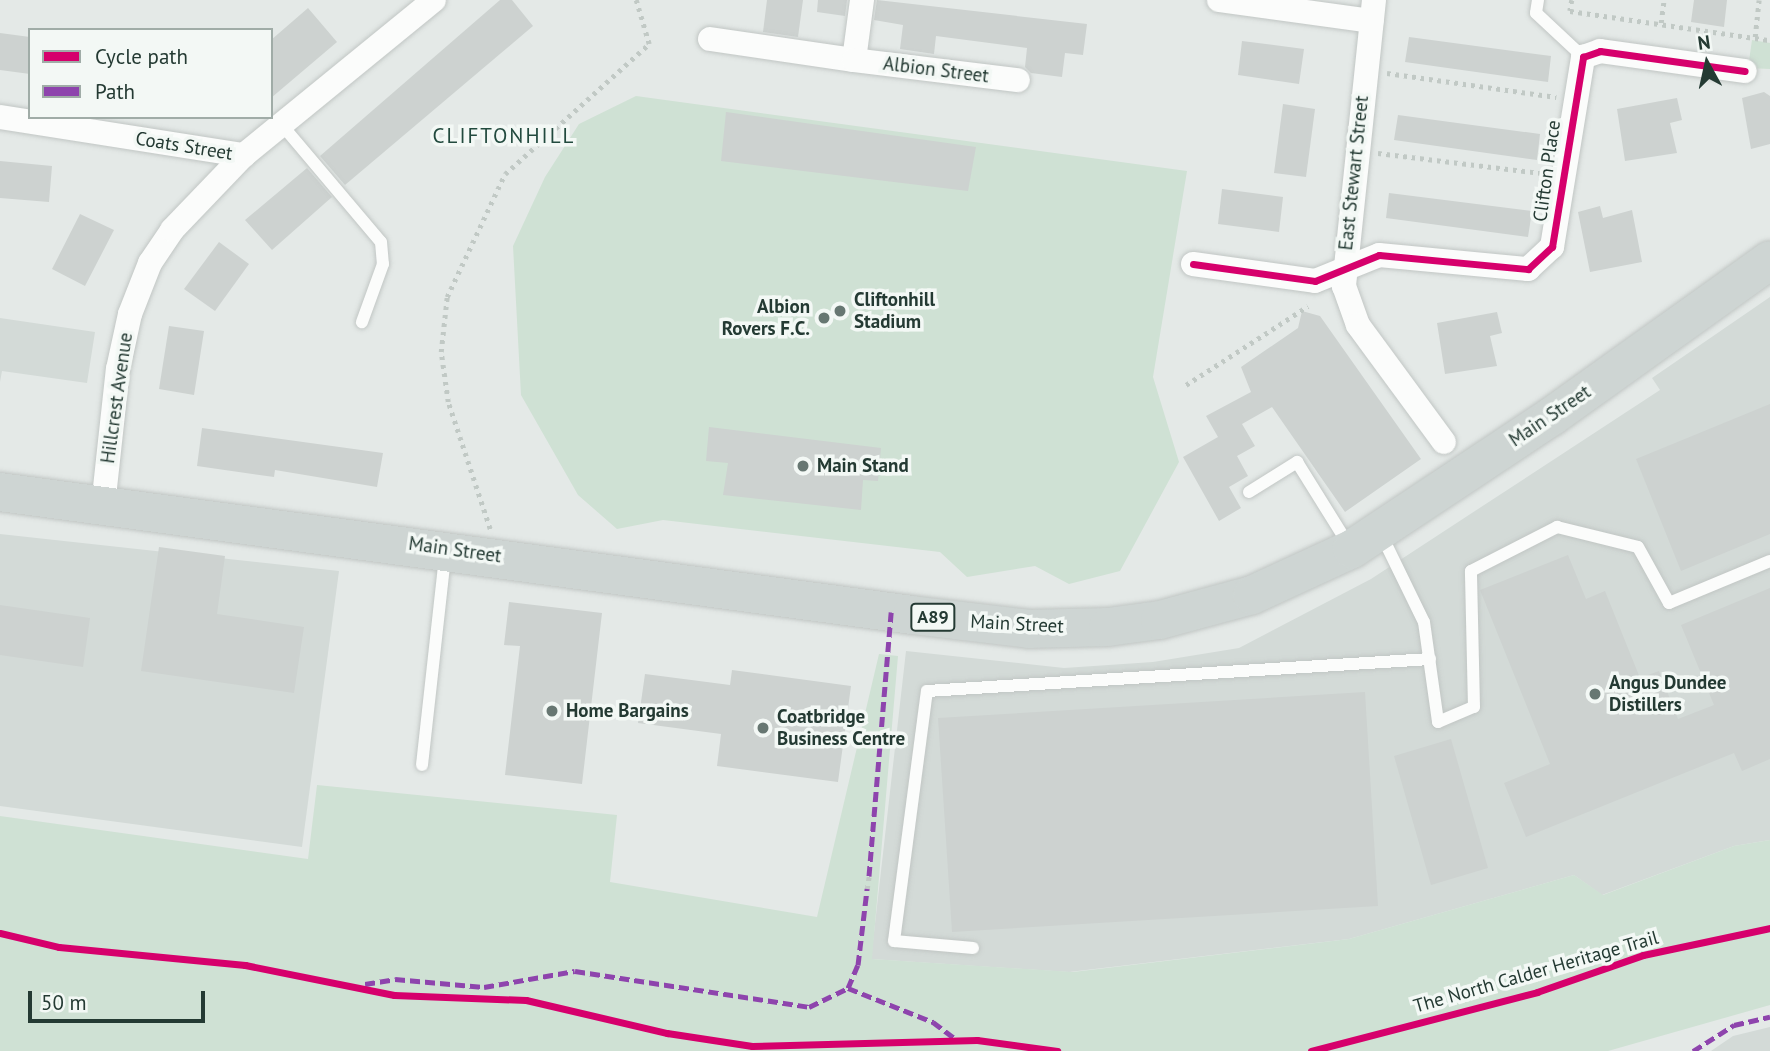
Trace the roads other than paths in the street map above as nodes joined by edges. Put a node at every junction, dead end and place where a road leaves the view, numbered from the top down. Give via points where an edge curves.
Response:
1 (434, 0) edge
2 (862, 0) edge
3 (1219, 0) edge
4 (1538, 0) edge
5 (1373, 10) edge
6 (710, 39) dead end
7 (1583, 57) junction
8 (854, 60) junction
9 (1745, 71) dead end
10 (1018, 80) dead end
11 (0, 117) edge
12 (282, 125) junction
13 (244, 155) junction
14 (1770, 260) edge
15 (1193, 264) dead end
16 (1343, 269) junction
17 (362, 322) dead end
18 (1444, 442) dead end
19 (0, 492) edge
20 (1249, 492) dead end
21 (103, 506) junction
22 (1366, 541) junction
23 (445, 549) junction
24 (1770, 561) edge
25 (1430, 659) junction
26 (422, 765) dead end
27 (973, 948) dead end

1 - 12 street, Hillcrest Avenue
2 - 8 street
3 - 5 street
4 - 7 lane via 1536,13
5 - 16 street, East Stewart Street
6 - 8 street, Albion Street
7 - 9 street via 1600,51
7 - 16 street, Clifton Place via 1552,247 1528,269 1379,255
8 - 10 street, Albion Street
11 - 13 street, Coats Street
12 - 13 street, Hillcrest Avenue
12 - 17 lane via 381,242 380,277
13 - 21 street, Hillcrest Avenue via 172,230 140,285 118,369
14 - 22 main road, Main Street / A89
15 - 16 street, Clifton Place via 1315,281
16 - 18 street, East Stewart Street via 1346,295 1358,325
19 - 21 main road, Main Street / A89
20 - 22 lane via 1297,461
21 - 23 main road, Main Street / A89 via 249,532
22 - 23 main road, Main Street / A89 via 1305,574 1200,611 1108,626 1029,629
22 - 25 lane via 1409,583
23 - 26 lane
24 - 25 lane via 1669,603 1638,547 1558,527 1471,572 1474,707 1438,722
25 - 27 lane via 927,691 894,941

